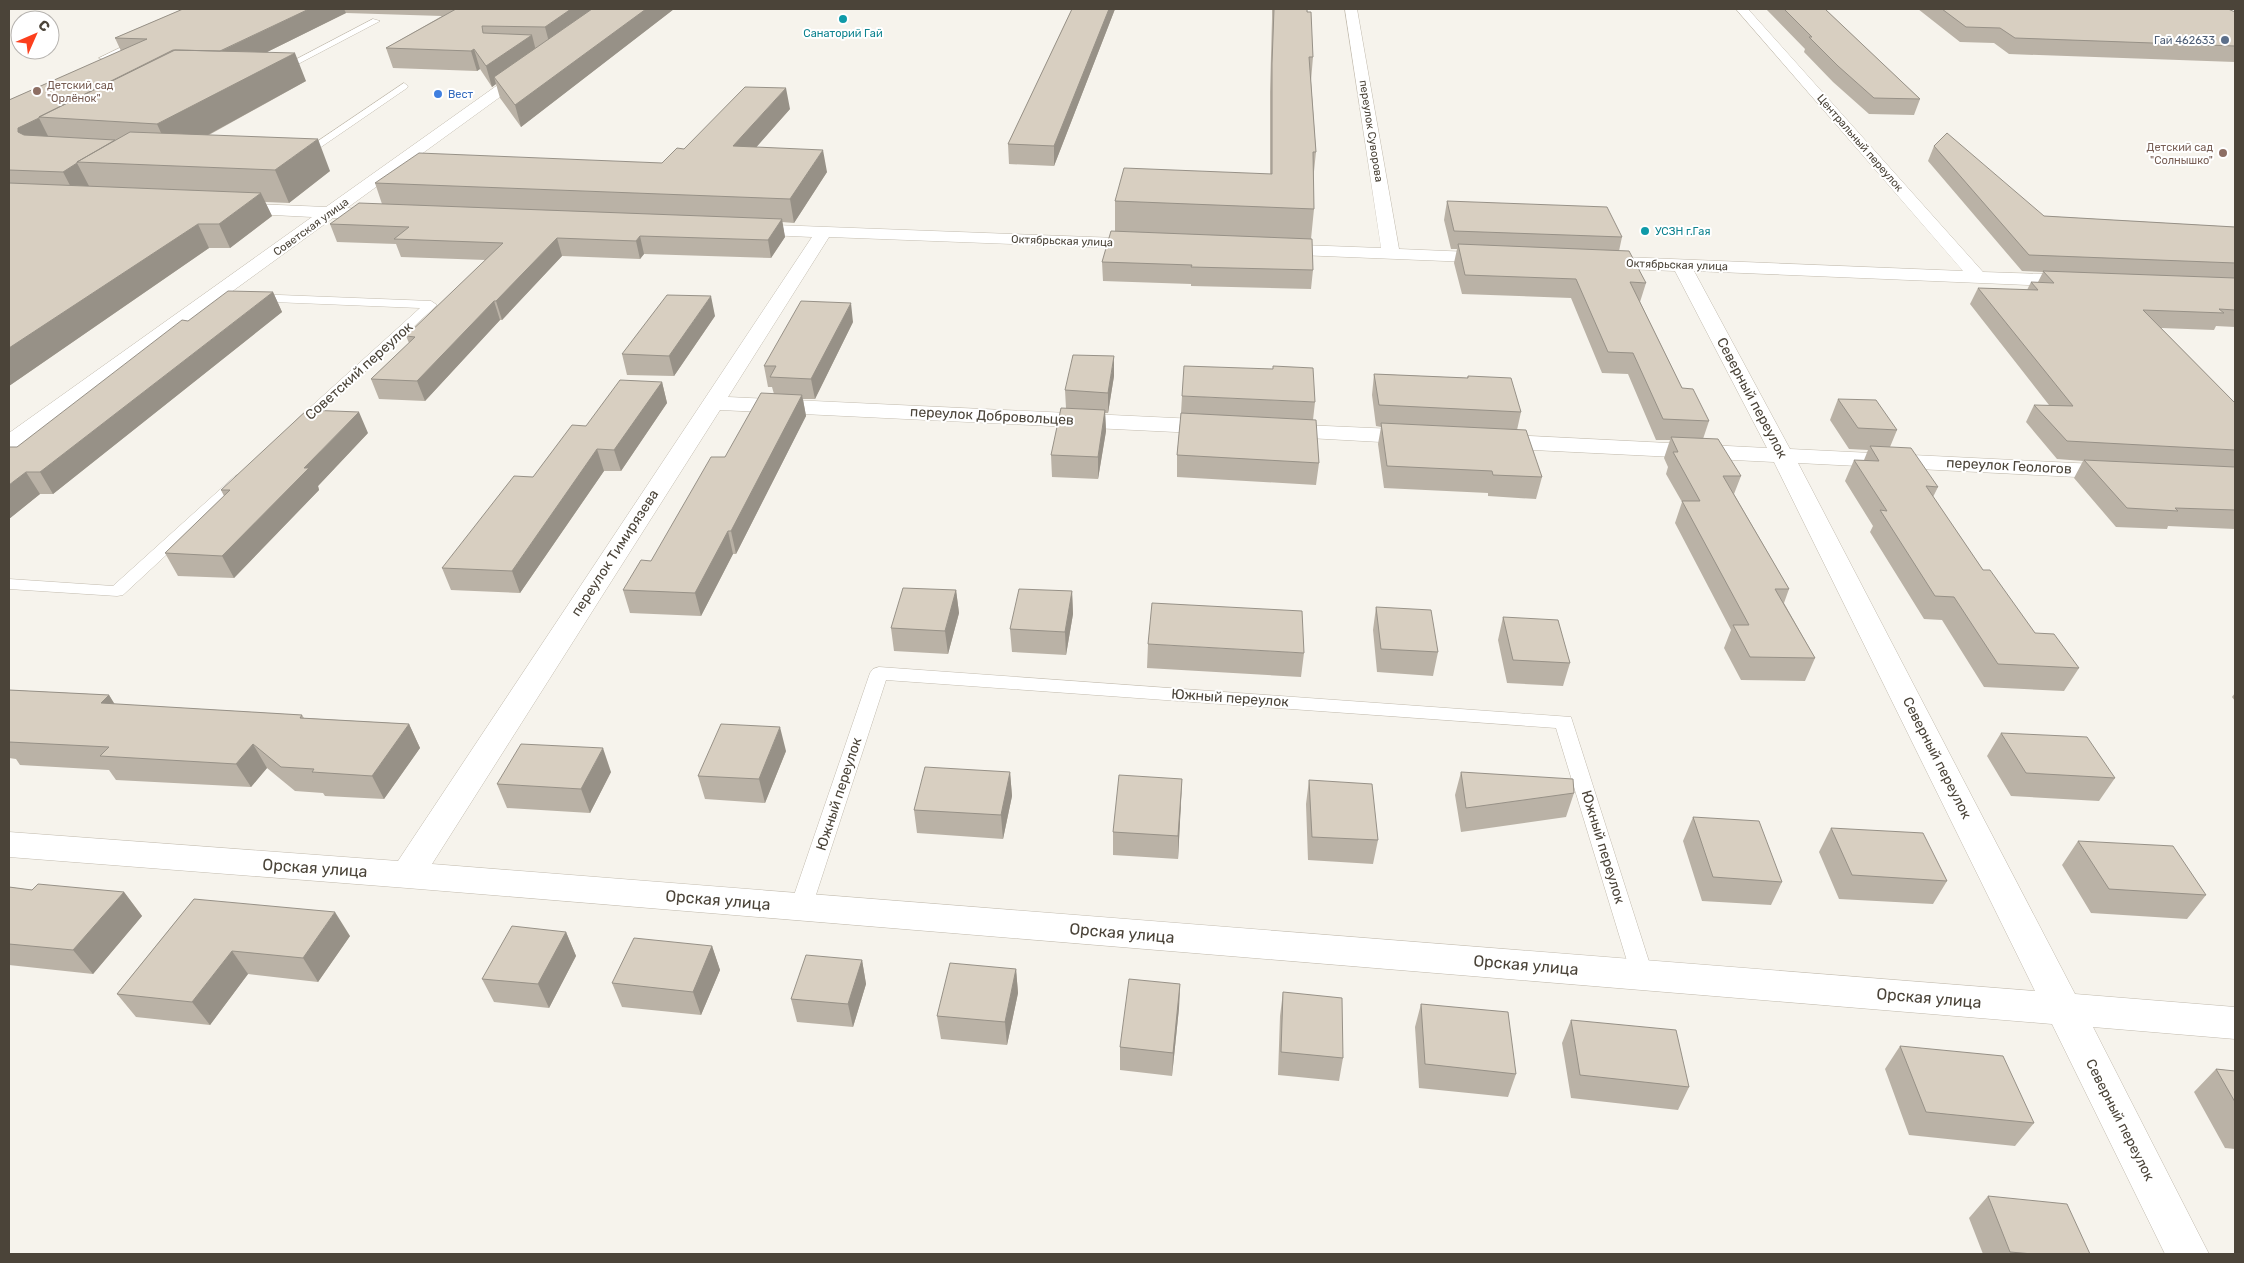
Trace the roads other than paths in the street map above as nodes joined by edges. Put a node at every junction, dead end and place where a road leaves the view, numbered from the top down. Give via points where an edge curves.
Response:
1 (1350, 9) edge
2 (1742, 9) edge
3 (376, 21) dead end
4 (138, 43) edge
5 (103, 58) edge
6 (539, 62) edge
7 (266, 78) edge
8 (404, 86) dead end
9 (288, 164) edge
10 (212, 208) edge
11 (331, 213) junction
12 (400, 215) edge
13 (725, 228) edge
14 (824, 232) junction
15 (1162, 245) edge
16 (1261, 249) edge
17 (1390, 254) junction
18 (1507, 258) edge
19 (1584, 261) edge
20 (1681, 265) junction
21 (1978, 277) junction
22 (2097, 281) edge
23 (213, 297) junction
24 (712, 403) junction
25 (285, 438) edge
26 (1435, 438) edge
27 (1475, 440) edge
28 (9, 443) edge
29 (1782, 455) junction
30 (248, 471) edge
31 (2137, 472) edge
32 (9, 584) edge
33 (9, 845) edge
34 (407, 875) junction
35 (802, 907) junction
36 (1642, 974) junction
37 (2065, 1009) junction
38 (2235, 1023) edge
39 (2188, 1254) edge

1 - 17 street, переулок Суворова
2 - 21 street, Центральный переулок
3 - 7 lane
4 - 5 lane
6 - 11 street, Советская улица
8 - 9 lane
10 - 11 street
11 - 12 street
11 - 23 street, Советская улица
13 - 14 street, Октябрьская улица
14 - 15 street, Октябрьская улица
14 - 24 street, переулок Тимирязева
16 - 17 street
17 - 18 street
19 - 20 street, Октябрьская улица
20 - 21 street, Октябрьская улица
20 - 29 street, Северный переулок
21 - 22 street, Октябрьская улица
23 - 25 lane, Советский переулок via 431,305
23 - 28 street, Советская улица
24 - 26 street, переулок Добровольцев
24 - 34 street, переулок Тимирязева
27 - 29 street
29 - 31 street, переулок Геологов
29 - 37 street, Северный переулок
30 - 32 lane via 117,591
33 - 34 street, Орская улица
34 - 35 street, Орская улица
35 - 36 street, Орская улица
35 - 36 lane, Южный переулок via 879,673 1564,722
36 - 37 street, Орская улица
37 - 38 street, Орская улица
37 - 39 street, Северный переулок

